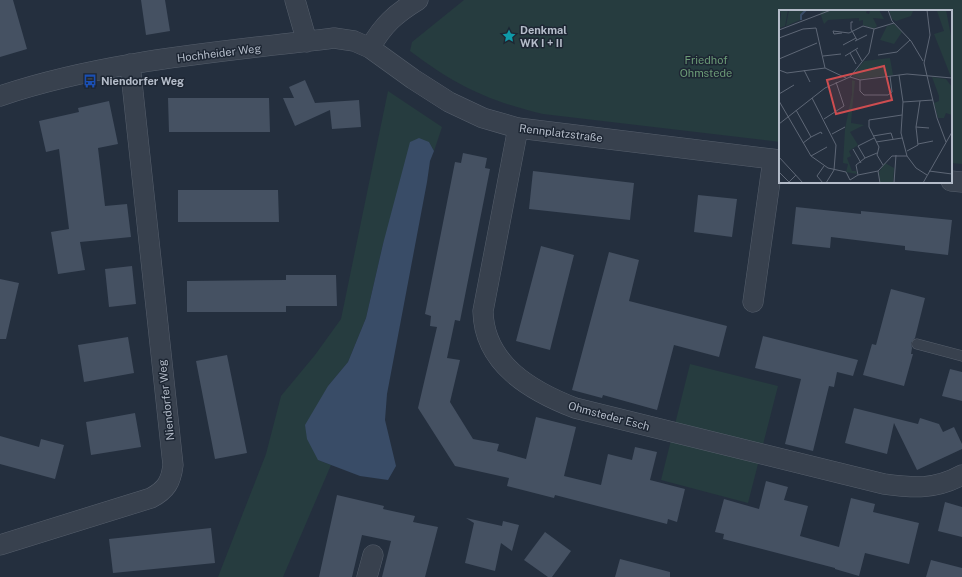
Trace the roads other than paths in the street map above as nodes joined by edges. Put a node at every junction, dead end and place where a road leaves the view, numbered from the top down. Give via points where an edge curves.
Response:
1 (295, 0) edge
2 (418, 0) edge
3 (307, 42) junction
4 (370, 48) junction
5 (130, 64) junction
6 (0, 96) edge
7 (518, 128) junction
8 (776, 160) edge
9 (952, 181) edge
10 (962, 182) edge
11 (753, 302) dead end
12 (917, 344) dead end
13 (962, 356) edge
14 (962, 475) edge
15 (0, 545) edge
16 (373, 555) dead end
17 (367, 577) edge

1 - 3 street
2 - 4 street via 396,14 380,31
3 - 4 street, Hochheider Weg via 334,38 354,41
3 - 5 street, Hochheider Weg
4 - 7 street, Rennplatzstraße via 449,102 483,118
5 - 6 street, Hochheider Weg via 28,86
5 - 15 street, Niendorfer Weg via 173,465 172,475 169,485 151,498
7 - 8 street, Rennplatzstraße
7 - 14 street, Ohmsteder Esch via 483,311 483,325 487,339 506,366 520,379 541,393 576,408 884,484 926,488 947,484
8 - 11 street, Rennplatzstraße
9 - 10 street
12 - 13 lane
16 - 17 street

